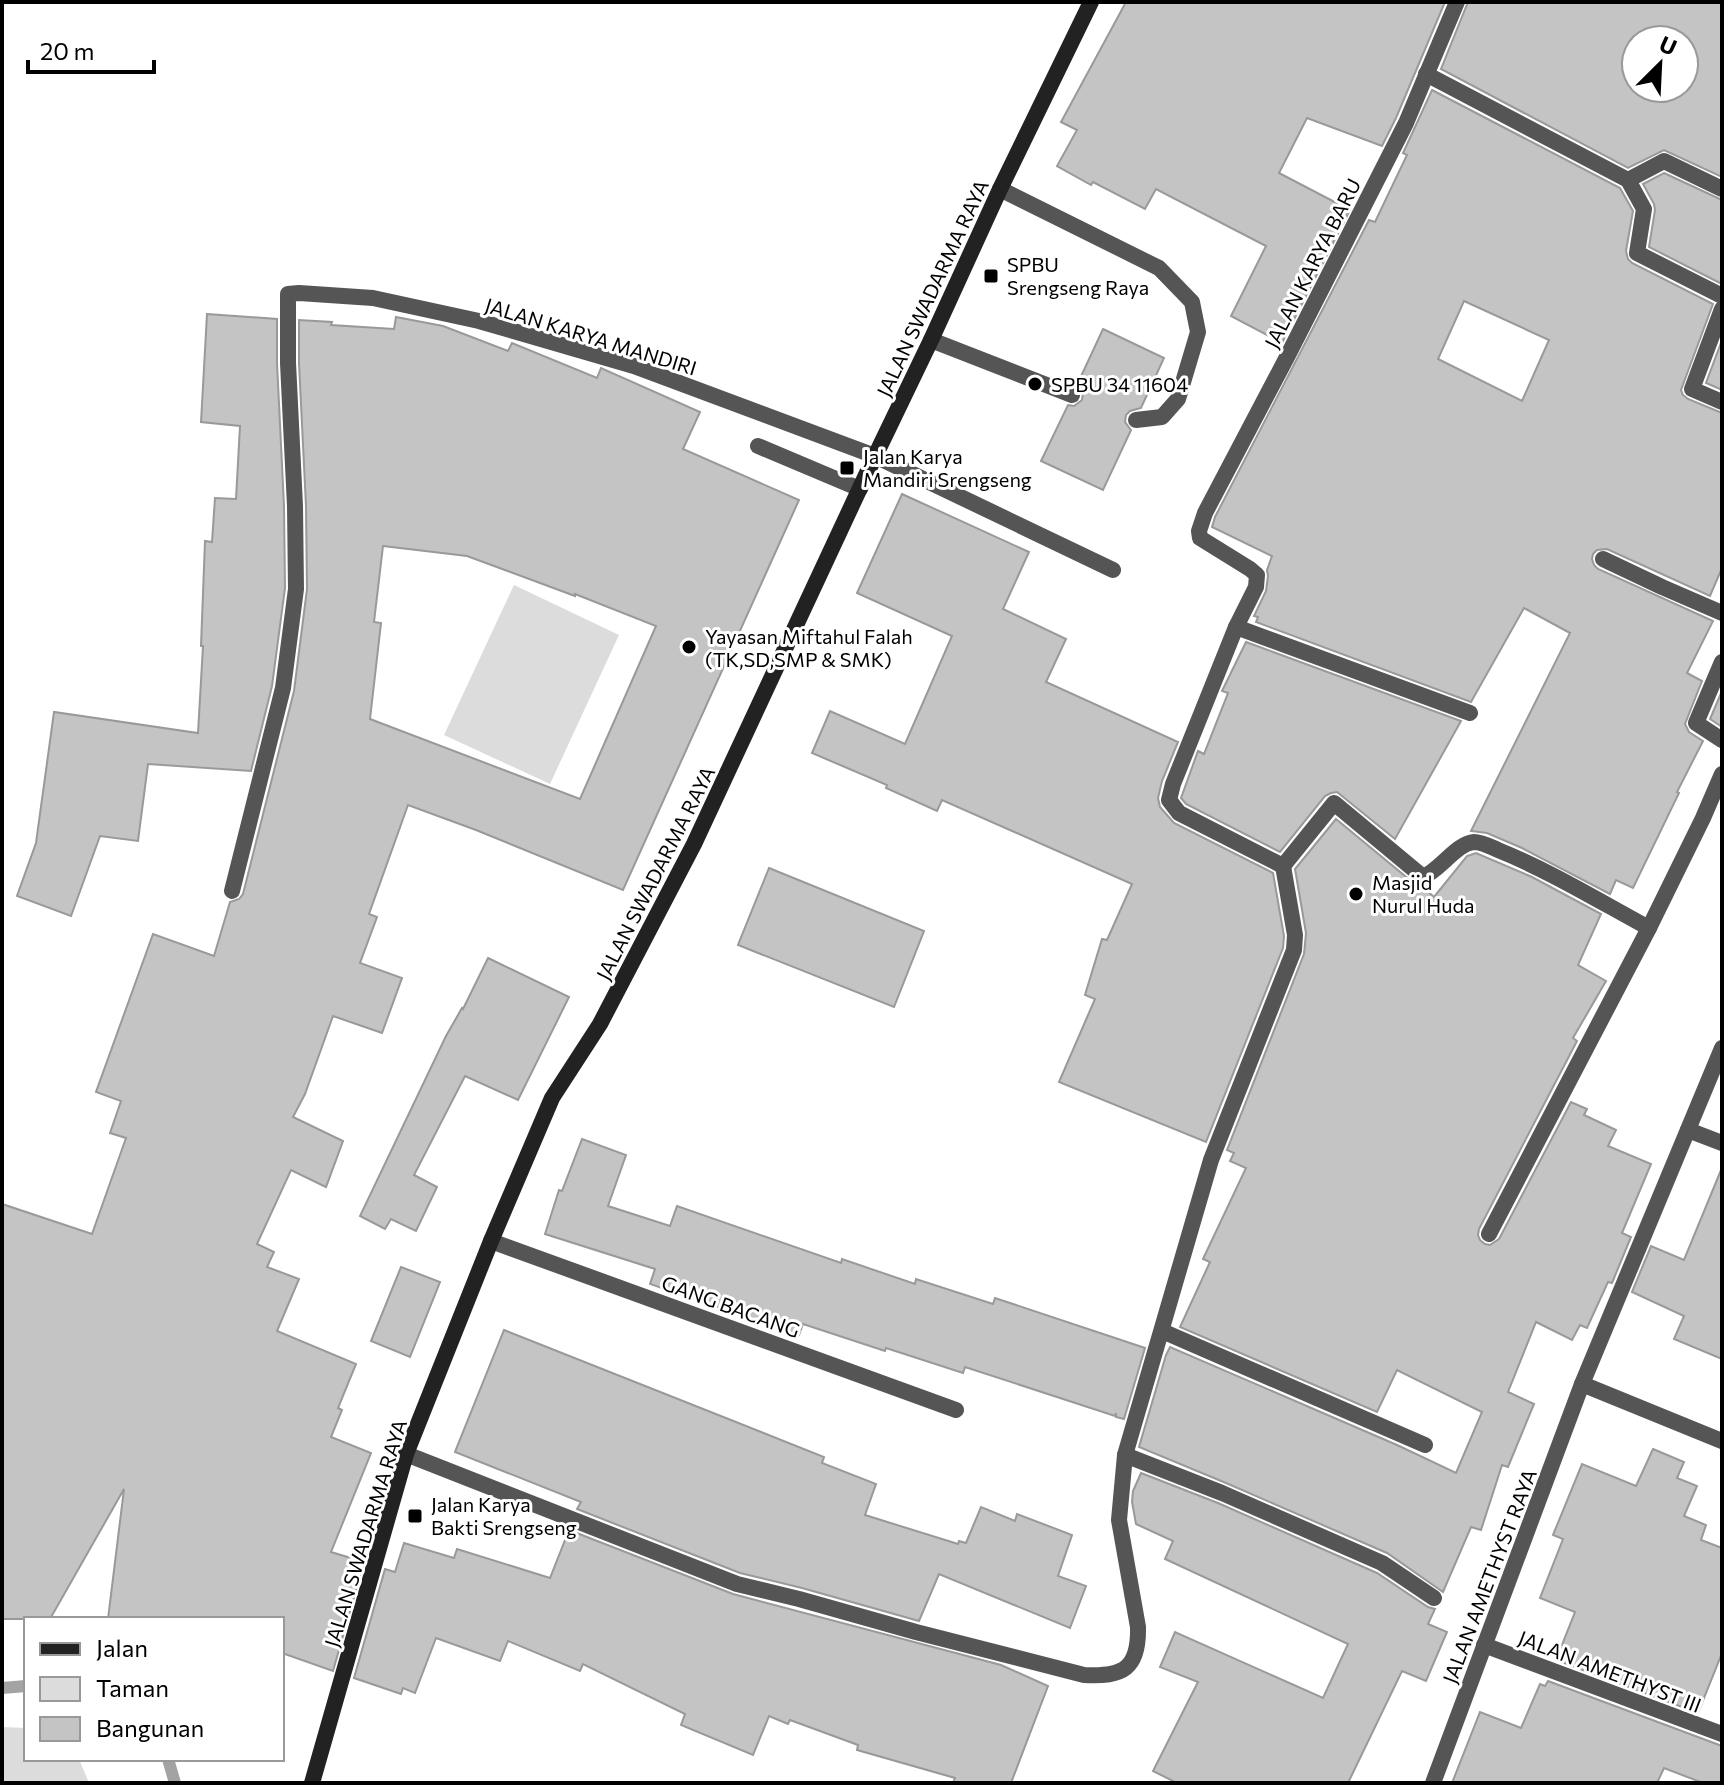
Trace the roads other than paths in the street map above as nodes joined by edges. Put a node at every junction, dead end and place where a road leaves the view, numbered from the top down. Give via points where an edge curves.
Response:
1 (1091, 2) edge
2 (1457, 2) edge
3 (1426, 74) junction
4 (1628, 180) junction
5 (1000, 189) junction
6 (1722, 189) edge
7 (1722, 296) edge
8 (1722, 309) edge
9 (931, 340) junction
10 (1072, 395) dead end
11 (1722, 402) edge
12 (1136, 420) dead end
13 (758, 446) dead end
14 (875, 456) junction
15 (860, 489) junction
16 (1603, 559) dead end
17 (1113, 570) dead end
18 (1722, 613) edge
19 (1236, 627) junction
20 (1722, 662) edge
21 (1470, 713) dead end
22 (1722, 740) edge
23 (1722, 774) edge
24 (1283, 866) junction
25 (232, 891) dead end
26 (1649, 928) junction
27 (1722, 1048) edge
28 (1688, 1130) junction
29 (1722, 1143) edge
30 (1489, 1234) dead end
31 (491, 1241) junction
32 (1162, 1331) junction
33 (1582, 1384) junction
34 (956, 1410) dead end
35 (1722, 1441) edge
36 (1425, 1445) dead end
37 (406, 1454) junction
38 (1125, 1455) junction
39 (1434, 1598) dead end
40 (1484, 1645) junction
41 (1722, 1734) edge
42 (312, 1783) edge
43 (1433, 1783) edge

1 - 5 main road, JALAN SWADARMA RAYA
2 - 3 street, JALAN KARYA BARU
3 - 4 street
3 - 19 street, JALAN KARYA BARU via 1406,123 1205,513 1200,538 1257,575
4 - 6 street via 1664,161
4 - 7 street via 1644,209 1637,253
5 - 9 main road, JALAN SWADARMA RAYA
5 - 12 street via 1159,268 1192,302 1198,332 1178,399 1162,417
8 - 11 street via 1692,389
9 - 10 street
9 - 14 main road, JALAN SWADARMA RAYA
13 - 15 street
14 - 15 main road, JALAN SWADARMA RAYA
14 - 17 street, JALAN KARYA MANDIRI
14 - 25 street, JALAN KARYA MANDIRI via 634,366 479,321 373,298 290,293 296,589 283,688
15 - 31 main road, JALAN SWADARMA RAYA via 694,844 600,1024 552,1098
16 - 18 street
19 - 21 street
19 - 24 street via 1169,800 1179,813
20 - 22 street via 1696,723
23 - 26 street
24 - 26 street via 1334,803 1423,877 1462,847 1483,844
24 - 32 street via 1294,950 1211,1160
26 - 30 street
27 - 28 street, JALAN AMETHYST RAYA
28 - 29 street
28 - 33 street, JALAN AMETHYST RAYA
31 - 34 street, GANG BACANG
31 - 37 main road, JALAN SWADARMA RAYA
32 - 36 street
32 - 38 street
33 - 35 street
33 - 40 street, JALAN AMETHYST RAYA
37 - 38 street via 737,1584 1084,1675 1107,1676 1124,1669 1138,1644 1119,1520
37 - 42 main road, JALAN SWADARMA RAYA
38 - 39 street via 1382,1563
40 - 41 street, JALAN AMETHYST III
40 - 43 street, JALAN AMETHYST RAYA

